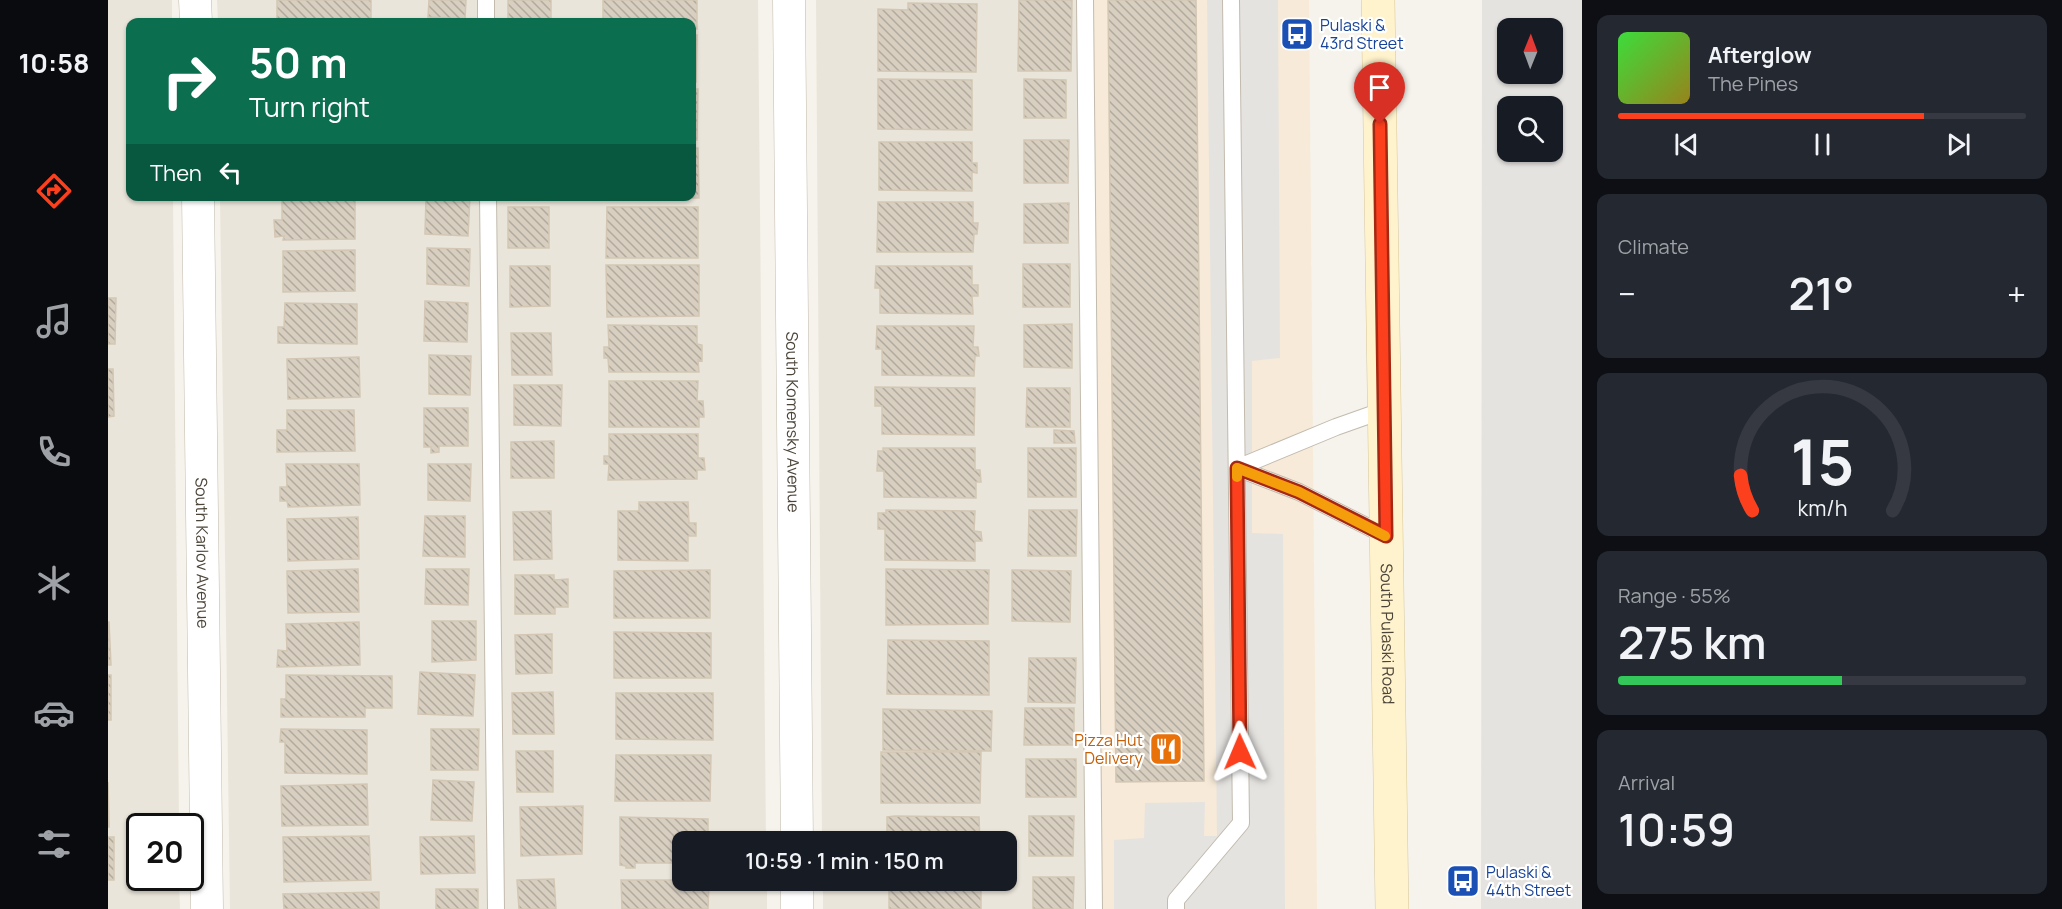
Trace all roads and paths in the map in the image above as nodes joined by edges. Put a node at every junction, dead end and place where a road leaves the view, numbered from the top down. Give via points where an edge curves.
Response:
1 (195, 0) edge
2 (486, 0) edge
3 (789, 0) edge
4 (1085, 0) edge
5 (1231, 0) edge
6 (1378, 0) edge
7 (196, 18) edge
8 (486, 18) edge
9 (198, 201) edge
10 (488, 201) edge
11 (1384, 410) junction
12 (1237, 468) junction
13 (1386, 536) junction
14 (796, 831) edge
15 (797, 891) edge
16 (207, 909) edge
17 (496, 909) edge
18 (797, 909) edge
19 (1094, 909) edge
20 (1176, 909) edge
21 (1392, 909) edge

1 - 7 street
2 - 8 lane
3 - 14 street, South Komensky Avenue
4 - 19 lane
5 - 12 lane
6 - 11 main road, South Pulaski Road
9 - 16 street, South Karlov Avenue
10 - 17 lane
11 - 12 lane
11 - 13 main road, South Pulaski Road
12 - 13 lane via 1299,492
12 - 20 lane via 1241,823 1176,900
13 - 21 main road, South Pulaski Road
15 - 18 street

